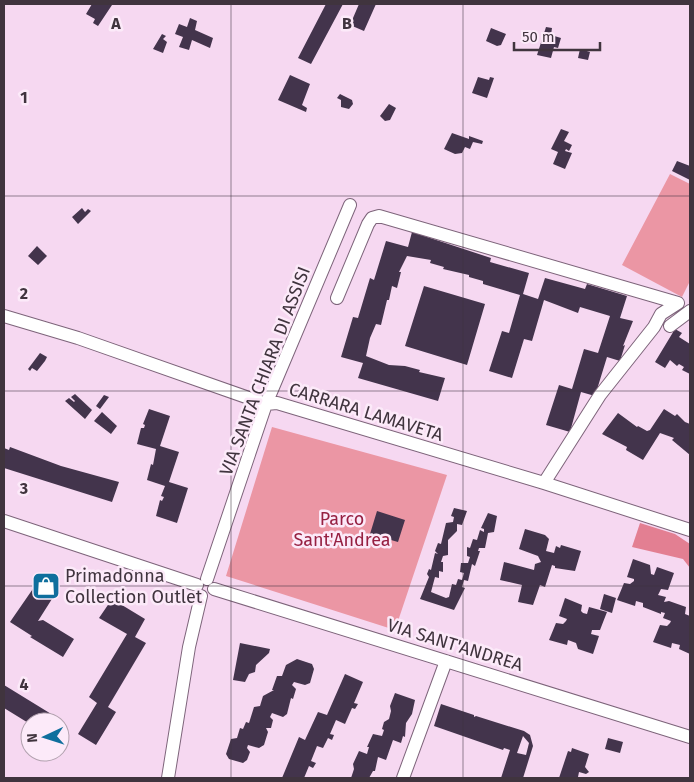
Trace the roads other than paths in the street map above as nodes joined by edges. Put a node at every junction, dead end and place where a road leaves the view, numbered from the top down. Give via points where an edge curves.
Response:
1 (350, 205) dead end
2 (337, 298) dead end
3 (690, 311) edge
4 (4, 316) edge
5 (670, 326) dead end
6 (266, 404) junction
7 (544, 483) junction
8 (4, 521) edge
9 (689, 528) edge
10 (205, 587) junction
11 (446, 661) junction
12 (689, 736) edge
13 (168, 778) edge
14 (403, 778) edge

1 - 6 street, VIA SANTA CHIARA DI ASSISI
2 - 7 street via 368,224 379,216 678,303 660,314 654,327 600,396
3 - 5 street
4 - 6 street, CARRARA LAMAVETA via 78,338
6 - 7 street, CARRARA LAMAVETA via 278,403
6 - 10 street, VIA SANTA CHIARA DI ASSISI
7 - 9 street, CARRARA LAMAVETA
8 - 10 street, VIA SANT'ANDREA
10 - 11 street, VIA SANT'ANDREA
10 - 13 street, VIA SANTA CHIARA DI ASSISI via 189,646
11 - 12 street, VIA SANT'ANDREA
11 - 14 street

